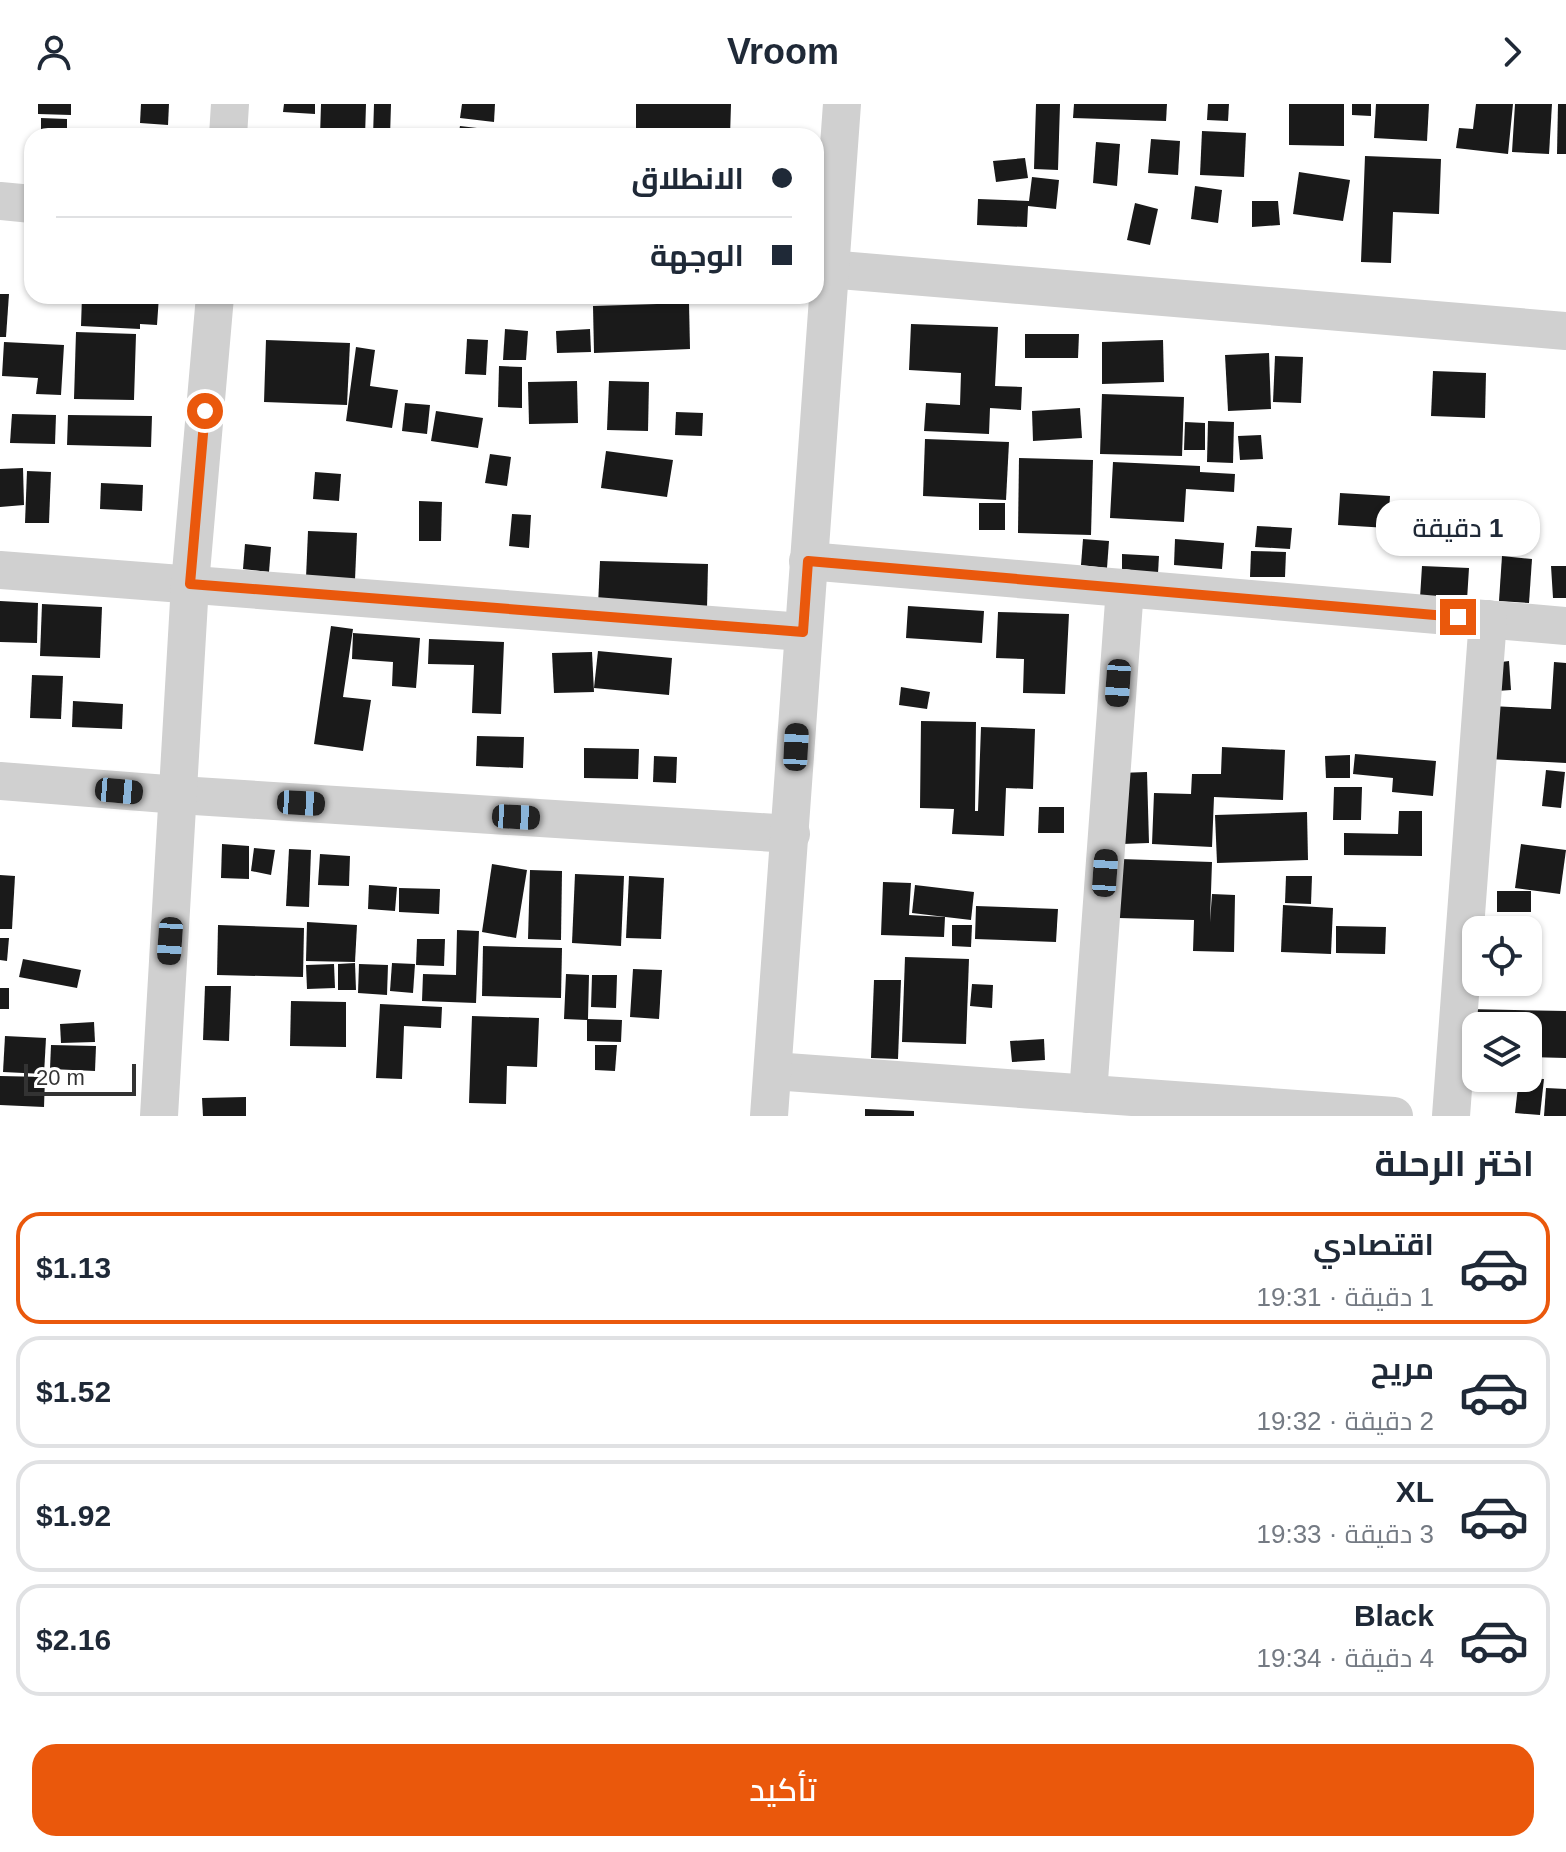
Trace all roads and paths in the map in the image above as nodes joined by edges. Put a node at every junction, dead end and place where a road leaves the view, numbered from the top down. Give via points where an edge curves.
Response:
1 (230, 104) edge
2 (842, 104) edge
3 (228, 128) edge
4 (0, 201) edge
5 (24, 203) edge
6 (824, 252) edge
7 (824, 268) edge
8 (214, 304) edge
9 (820, 304) edge
10 (1566, 331) edge
11 (808, 561) junction
12 (0, 570) edge
13 (190, 584) junction
14 (1125, 588) junction
15 (1488, 619) junction
16 (1566, 626) edge
17 (803, 632) junction
18 (0, 781) edge
19 (179, 795) junction
20 (791, 834) junction
21 (773, 1071) junction
22 (1088, 1094) junction
23 (159, 1116) edge
24 (769, 1116) edge
25 (1394, 1116) edge
26 (1451, 1116) edge

1 - 3 street
2 - 6 street
4 - 5 street
7 - 10 street
8 - 13 street
9 - 11 street
11 - 14 street
11 - 17 street
12 - 13 street
13 - 17 street
13 - 19 street
14 - 15 street
14 - 22 street
15 - 16 street
15 - 26 street
17 - 20 street
18 - 19 street
19 - 20 street
19 - 23 street
20 - 21 street
21 - 22 street
21 - 24 street
22 - 25 street

